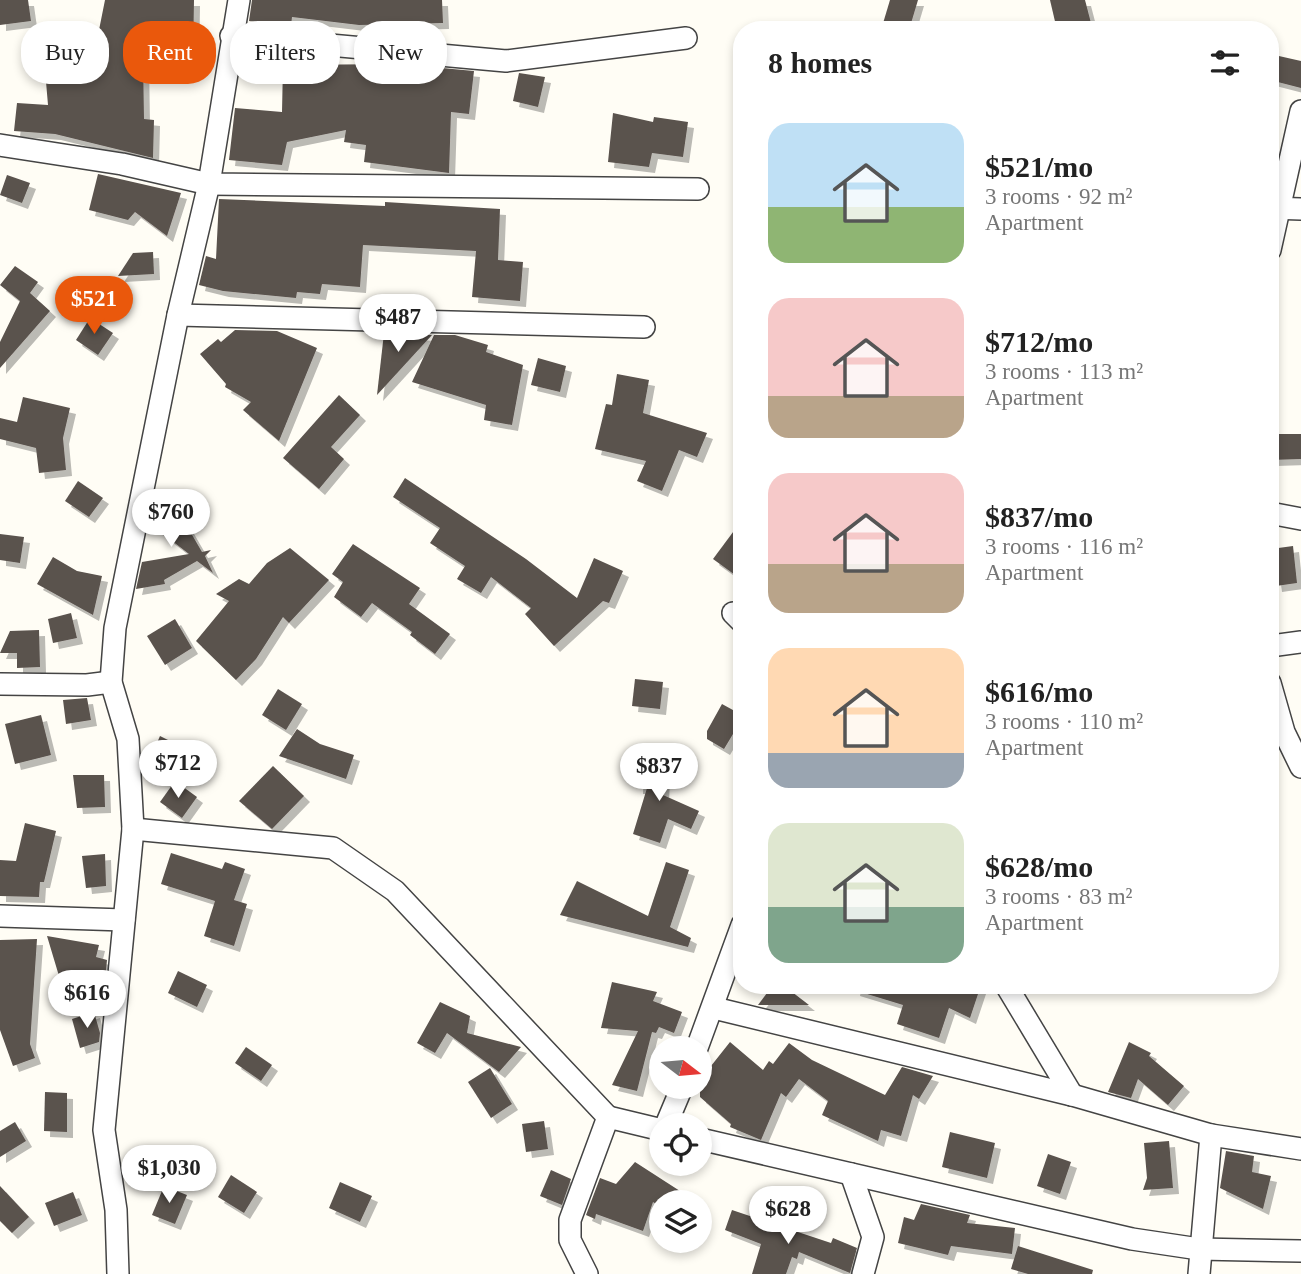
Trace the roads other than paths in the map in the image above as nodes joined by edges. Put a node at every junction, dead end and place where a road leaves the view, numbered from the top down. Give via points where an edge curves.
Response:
1 (239, 0) edge
2 (234, 21) edge
3 (686, 38) dead end
4 (230, 43) edge
5 (340, 46) edge
6 (1301, 111) edge
7 (0, 145) edge
8 (209, 184) junction
9 (698, 189) dead end
10 (1284, 209) edge
11 (178, 315) junction
12 (644, 327) dead end
13 (1279, 515) edge
14 (1301, 519) edge
15 (1301, 642) edge
16 (1279, 645) edge
17 (111, 682) junction
18 (0, 684) edge
19 (1279, 714) edge
20 (1301, 767) edge
21 (133, 829) junction
22 (0, 916) edge
23 (124, 920) junction
24 (733, 952) edge
25 (1011, 994) edge
26 (714, 1008) junction
27 (702, 1036) edge
28 (1072, 1095) junction
29 (608, 1117) junction
30 (649, 1127) edge
31 (1211, 1135) junction
32 (712, 1142) edge
33 (1301, 1149) edge
34 (851, 1174) junction
35 (1199, 1249) junction
36 (1301, 1251) edge
37 (118, 1274) edge
38 (587, 1274) edge
39 (863, 1274) edge
40 (1199, 1274) edge

1 - 2 street
3 - 5 street via 506,61
4 - 8 street
6 - 10 street
7 - 8 street via 122,164
8 - 9 street
8 - 11 street
11 - 12 street
11 - 17 street via 115,628
13 - 14 street
15 - 16 street
17 - 18 street
17 - 21 street via 128,739
19 - 20 street
21 - 23 street
21 - 29 street via 333,848 395,891
22 - 23 street
23 - 37 street via 104,1130 116,1210
24 - 26 street
25 - 28 street
26 - 27 street
26 - 28 street
28 - 31 street
29 - 30 street
29 - 38 street via 570,1220 570,1240
31 - 33 street
31 - 35 street
32 - 34 street
34 - 35 street via 1132,1239
34 - 39 street via 873,1237
35 - 36 street
35 - 40 street

